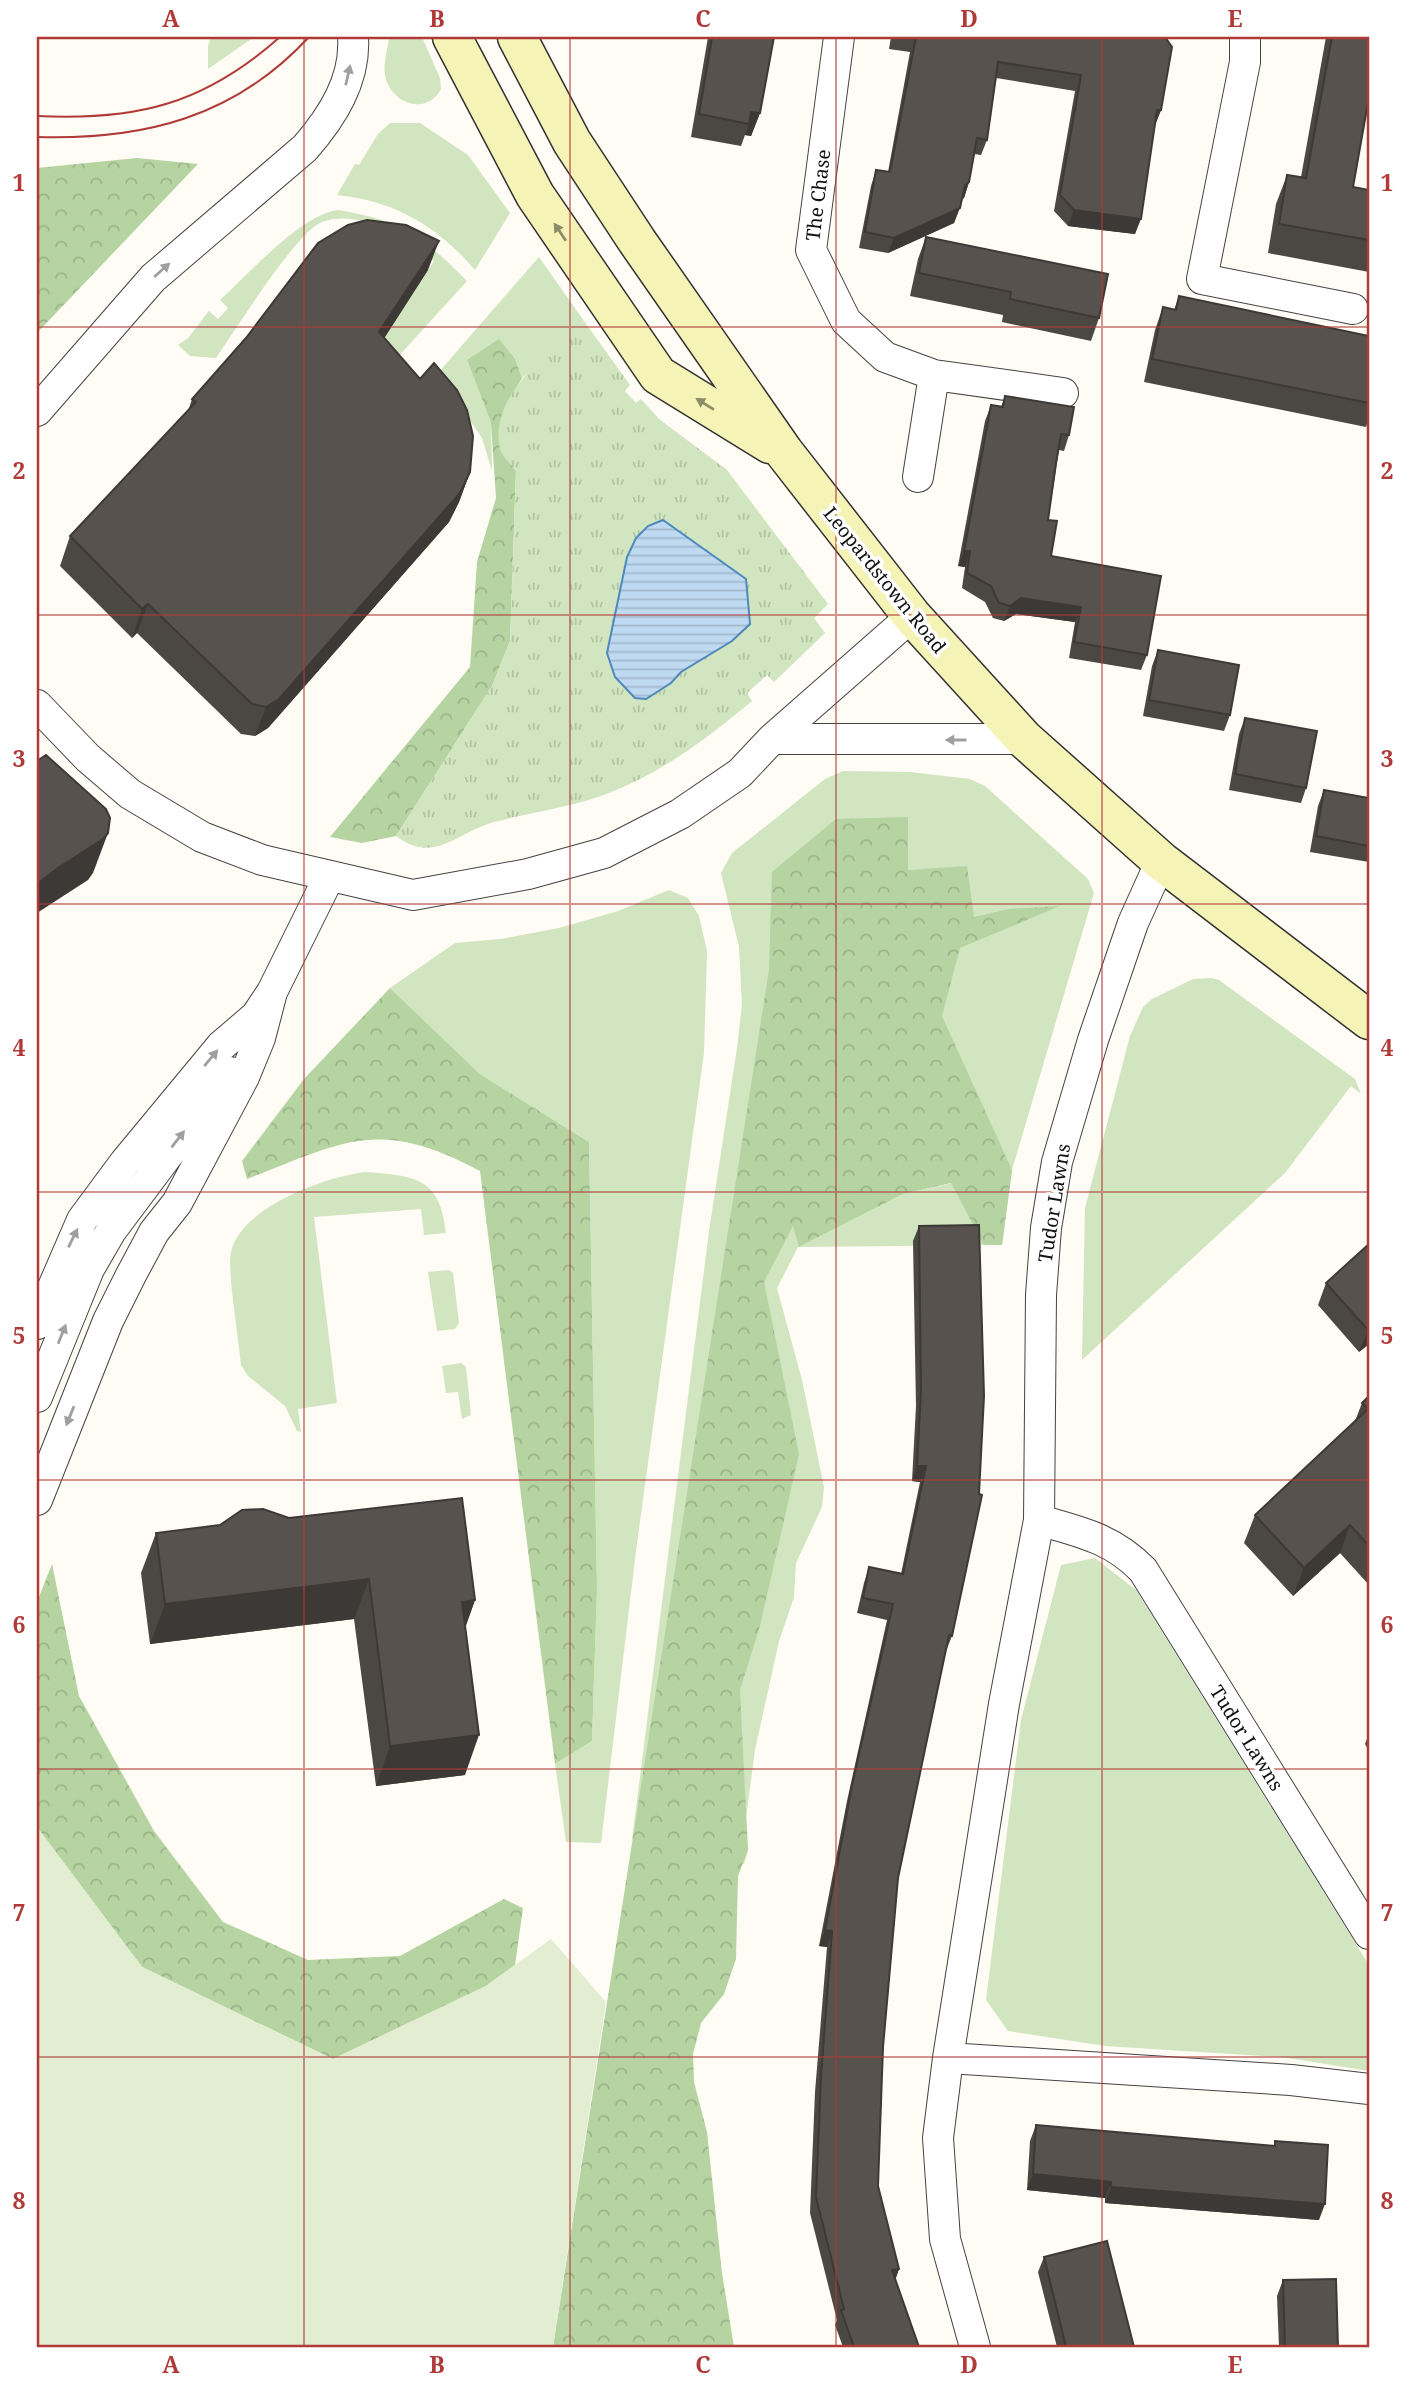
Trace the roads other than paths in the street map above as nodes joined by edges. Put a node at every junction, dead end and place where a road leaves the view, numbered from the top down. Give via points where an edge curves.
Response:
1 (353, 37) edge
2 (452, 37) edge
3 (839, 37) edge
4 (1245, 37) edge
5 (523, 42) edge
6 (1353, 310) dead end
7 (934, 375) junction
8 (1063, 393) dead end
9 (37, 411) edge
10 (784, 452) junction
11 (918, 477) dead end
12 (912, 616) junction
13 (37, 705) edge
14 (772, 739) junction
15 (1024, 739) junction
16 (1161, 861) junction
17 (329, 877) junction
18 (264, 1004) junction
19 (1369, 1020) edge
20 (37, 1324) edge
21 (37, 1397) edge
22 (37, 1500) edge
23 (1039, 1520) junction
24 (1369, 1934) edge
25 (948, 2058) junction
26 (1369, 2089) edge
27 (975, 2347) edge

9 -> 1 street via 153,278 295,157 322,128 345,87
10 -> 2 main road via 658,375 535,195
3 - 7 street, The Chase via 811,250 846,321 886,358
4 - 6 street via 1245,62 1202,279
5 - 10 main road, Leopardstown Road via 572,142
7 - 8 street, The Chase
7 - 11 street
10 - 12 main road, Leopardstown Road
12 - 14 street
12 - 15 main road, Leopardstown Road
13 - 17 street via 88,758 163,816 262,860
15 -> 14 street
14 - 17 street via 730,780 680,814 604,853 528,874 413,895
15 - 16 main road, Leopardstown Road
16 - 19 main road, Leopardstown Road
16 - 23 street, Tudor Lawns via 1120,962 1057,1162 1041,1295
17 - 18 street
20 -> 18 street via 82,1220 221,1046
21 -> 18 street via 89,1269 111,1231 232,1070
18 -> 22 street via 260,1038 244,1077 177,1203 154,1232 119,1298
23 - 24 street, Tudor Lawns via 1110,1543 1143,1570
23 - 25 street, Tudor Lawns via 1004,1704
25 - 26 street
25 - 27 street, Tudor Lawns via 938,2137 945,2239

